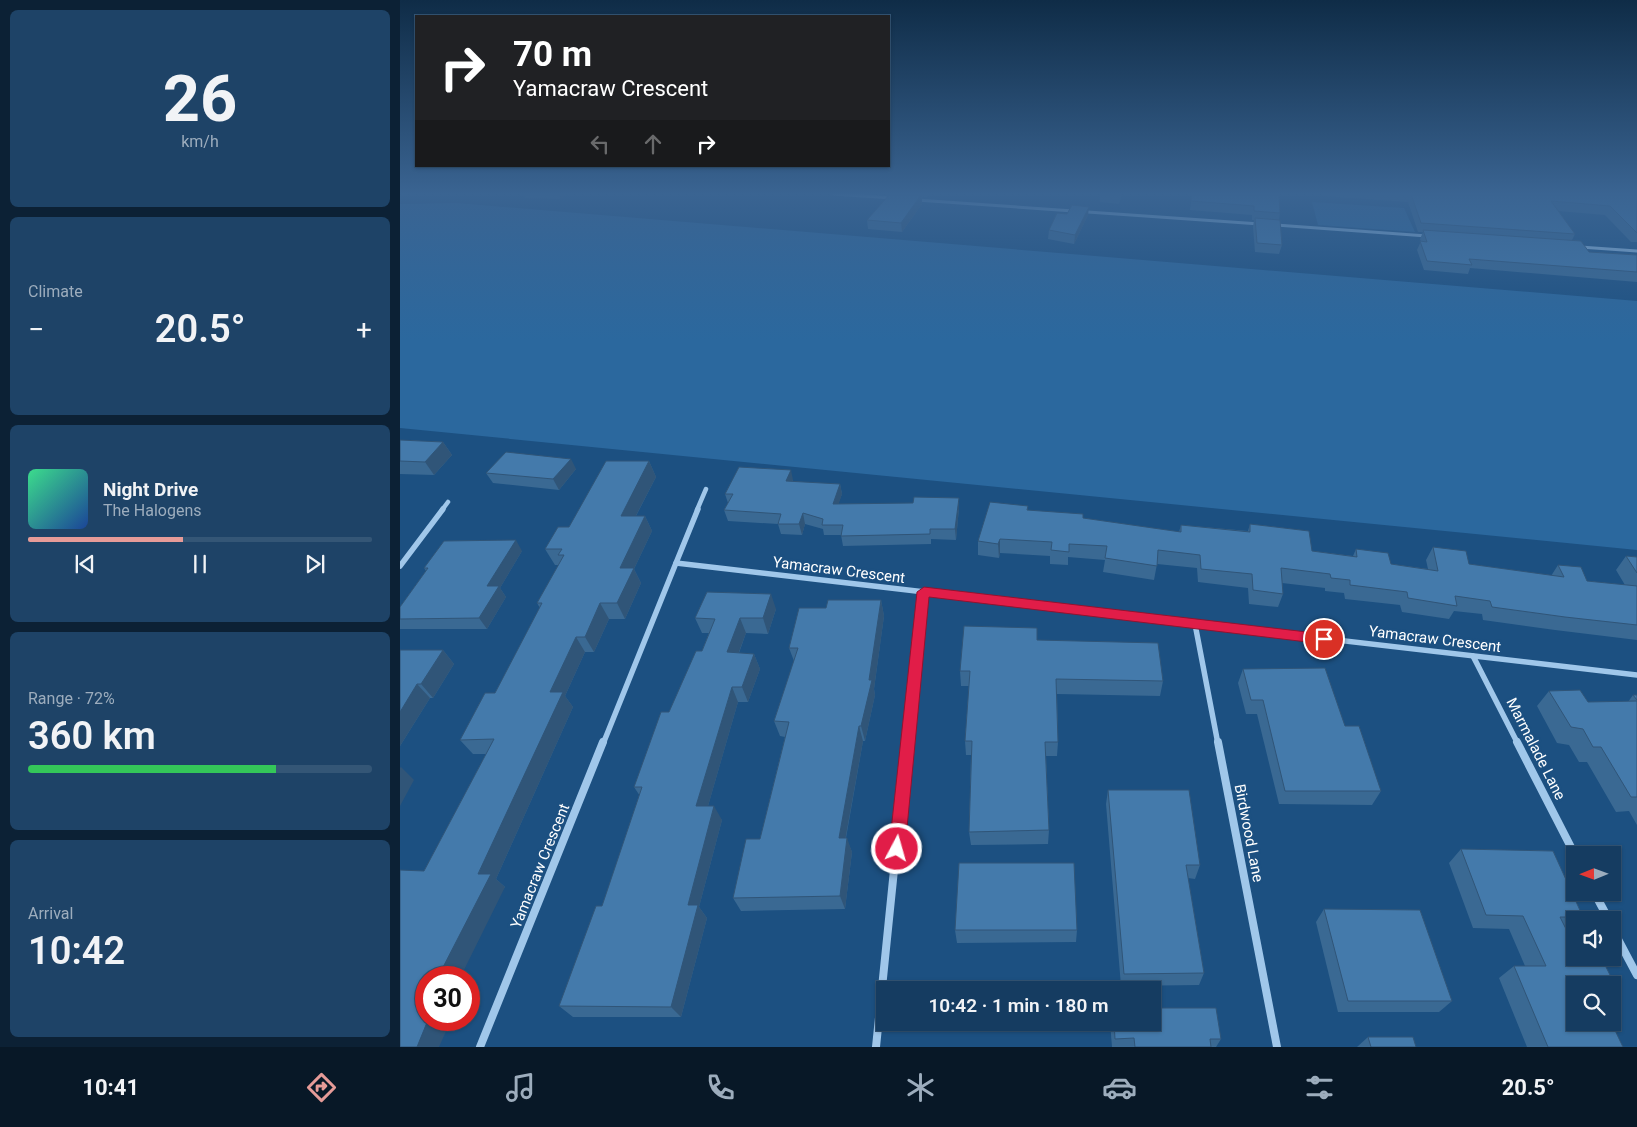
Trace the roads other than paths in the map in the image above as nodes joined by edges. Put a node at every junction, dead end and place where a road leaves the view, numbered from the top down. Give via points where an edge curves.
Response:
1 (1578, 247) edge
2 (1637, 251) edge
3 (706, 489) dead end
4 (448, 502) dead end
5 (676, 563) junction
6 (400, 566) edge
7 (924, 592) junction
8 (1195, 624) junction
9 (1473, 656) junction
10 (1637, 674) edge
11 (1570, 846) edge
12 (1621, 945) edge
13 (1637, 975) edge
14 (480, 1047) edge
15 (876, 1047) edge
16 (1277, 1047) edge

1 - 2 street
3 - 5 street
4 - 6 street
5 - 7 street, Yamacraw Crescent
5 - 14 street, Yamacraw Crescent
7 - 8 street, Yamacraw Crescent
7 - 15 street
8 - 9 street, Yamacraw Crescent
8 - 16 street, Birdwood Lane
9 - 10 street, Yamacraw Crescent
9 - 11 street, Marmalade Lane
12 - 13 street

